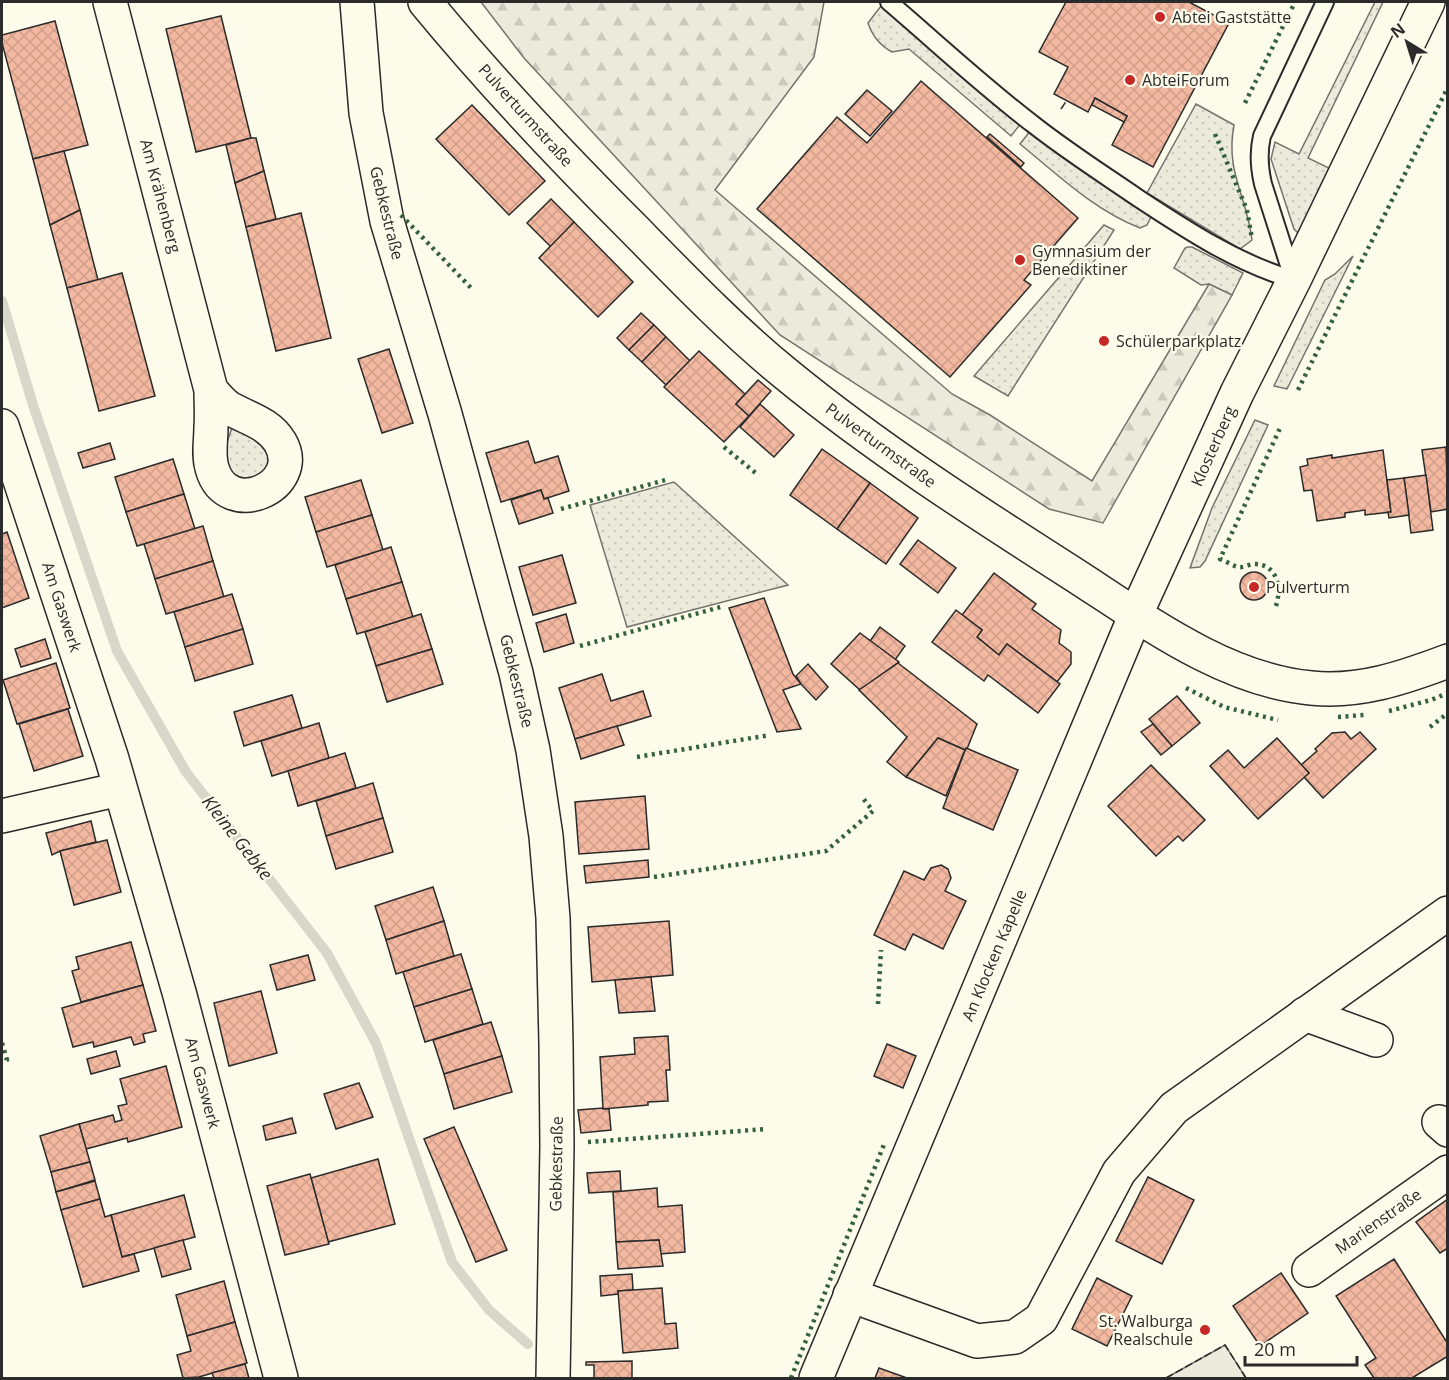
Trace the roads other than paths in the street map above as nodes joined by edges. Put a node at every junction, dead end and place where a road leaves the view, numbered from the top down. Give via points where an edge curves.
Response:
1 (110, 2) edge
2 (357, 2) edge
3 (425, 2) edge
4 (889, 2) edge
5 (1325, 2) edge
6 (1428, 2) edge
7 (1294, 280) junction
8 (211, 390) dead end
9 (2, 426) edge
10 (1136, 614) junction
11 (1448, 661) edge
12 (120, 789) junction
13 (2, 816) edge
14 (1448, 913) edge
15 (1305, 1014) junction
16 (1376, 1040) dead end
17 (1448, 1172) edge
18 (1309, 1270) dead end
19 (850, 1295) junction
20 (281, 1378) edge
21 (553, 1378) edge
22 (816, 1378) edge

1 - 8 street, Am Krähenberg
2 - 21 street, Gebkestraße via 366,113 387,221 516,674 545,825 553,918 556,1043
3 - 10 street, Pulverturmstraße via 573,168 785,374 923,475
4 - 7 lane via 1030,122 1177,225 1271,273
5 - 7 lane via 1258,149 1263,184
6 - 7 street, Klosterberg
7 - 10 street, Klosterberg via 1237,393
9 - 12 street, Am Gaswerk
10 - 11 street, Pulverturmstraße via 1229,665 1310,688 1362,688
10 - 19 street, An Klocken Kapelle
12 - 13 street
12 - 20 street, Am Gaswerk via 179,992
14 - 15 street
15 - 16 street
15 - 19 street via 1174,1108 1119,1172 1041,1319 1015,1336 977,1341
17 - 18 street, Marienstraße
19 - 22 street, An Klocken Kapelle

